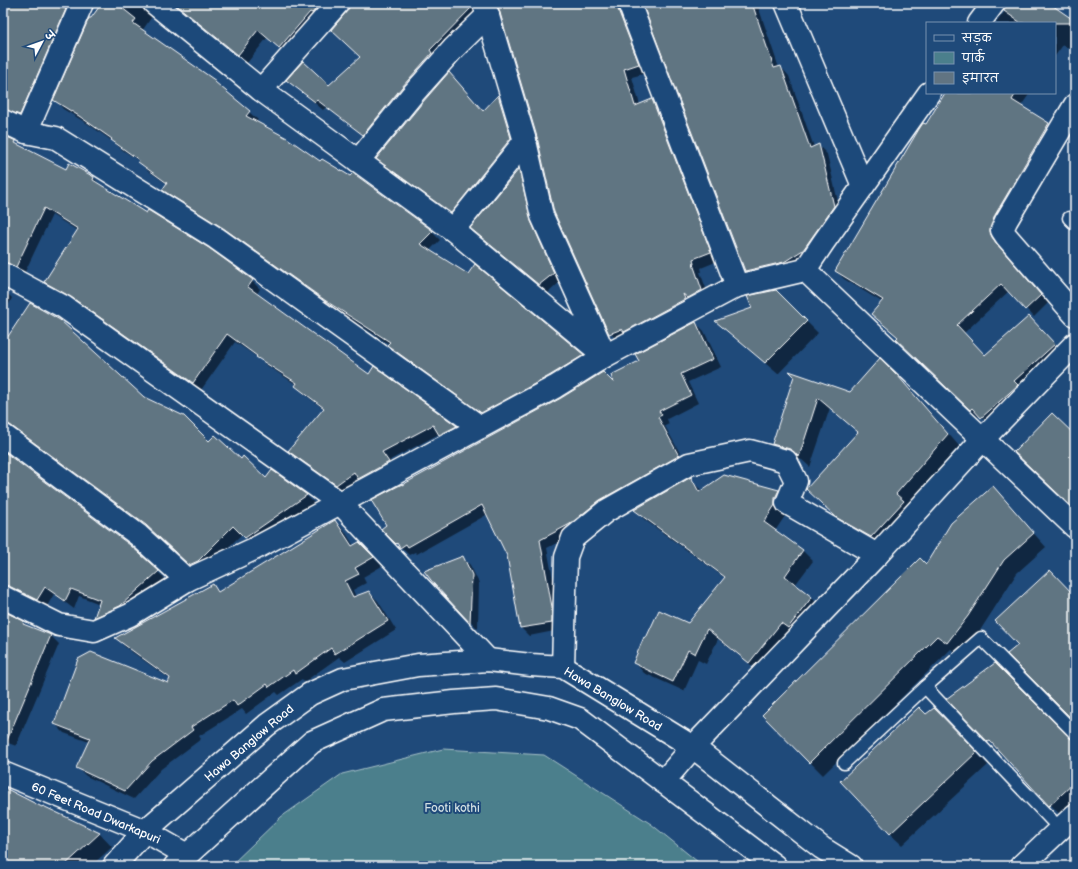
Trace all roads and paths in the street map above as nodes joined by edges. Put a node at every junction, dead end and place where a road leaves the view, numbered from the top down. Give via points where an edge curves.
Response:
1 (82, 3) edge
2 (154, 3) edge
3 (338, 3) edge
4 (629, 3) edge
5 (786, 3) edge
6 (994, 3) edge
7 (486, 9) edge
8 (980, 22) edge
9 (261, 90) junction
10 (928, 94) edge
11 (1075, 105) edge
12 (3, 121) edge
13 (26, 132) junction
14 (1069, 132) edge
15 (525, 141) junction
16 (358, 161) junction
17 (863, 186) junction
18 (453, 230) junction
19 (805, 270) junction
20 (3, 274) edge
21 (737, 286) junction
22 (1075, 315) edge
23 (1075, 344) edge
24 (605, 356) junction
25 (480, 427) junction
26 (3, 436) edge
27 (982, 440) junction
28 (340, 503) junction
29 (1075, 527) edge
30 (876, 555) junction
31 (187, 580) junction
32 (3, 597) edge
33 (488, 660) junction
34 (563, 667) junction
35 (925, 687) junction
36 (1075, 734) edge
37 (693, 747) junction
38 (844, 763) dead end
39 (3, 773) edge
40 (663, 782) junction
41 (1068, 822) edge
42 (145, 831) junction
43 (181, 860) edge
44 (114, 866) edge
45 (775, 866) edge
46 (850, 866) edge
47 (1021, 866) edge

1 - 13 street
2 - 9 street
3 - 9 street
4 - 21 street
5 - 17 street
6 - 8 street
7 - 15 street
7 - 16 street
9 - 16 street
10 - 17 street
11 - 14 street
12 - 13 street
13 - 25 street via 56,138 216,238
14 - 22 street via 1002,230
15 - 18 street
15 - 24 street via 542,216
16 - 18 street
17 - 19 street
18 - 24 street
19 - 21 street
19 - 27 street
20 - 28 street via 64,307
21 - 24 street
23 - 27 street
24 - 25 street
25 - 28 street
26 - 31 street via 138,535
27 - 29 street
27 - 30 street
28 - 31 street via 254,549
28 - 33 street
30 - 34 street via 787,503 796,481 786,461 750,451 689,464 606,511 573,538 566,557
30 - 37 street
31 - 32 street via 130,615 94,631 59,625
33 - 34 street, Hawa Banglow Road
33 - 42 street, Hawa Banglow Road via 418,665 343,679 310,694 267,725
34 - 37 street, Hawa Banglow Road
35 - 36 lane via 981,638
35 - 38 lane
35 - 41 lane
37 - 40 street
37 - 46 street, Hawa Banglow Road via 822,848
39 - 42 street, 60 Feet Road Dwarkapuri
40 - 43 street via 580,719 549,708 496,699 383,710 312,742
40 - 45 street
41 - 47 street
42 - 43 street, 60 Feet Road Dwarkapuri
42 - 44 street, Hawa Banglow Road

